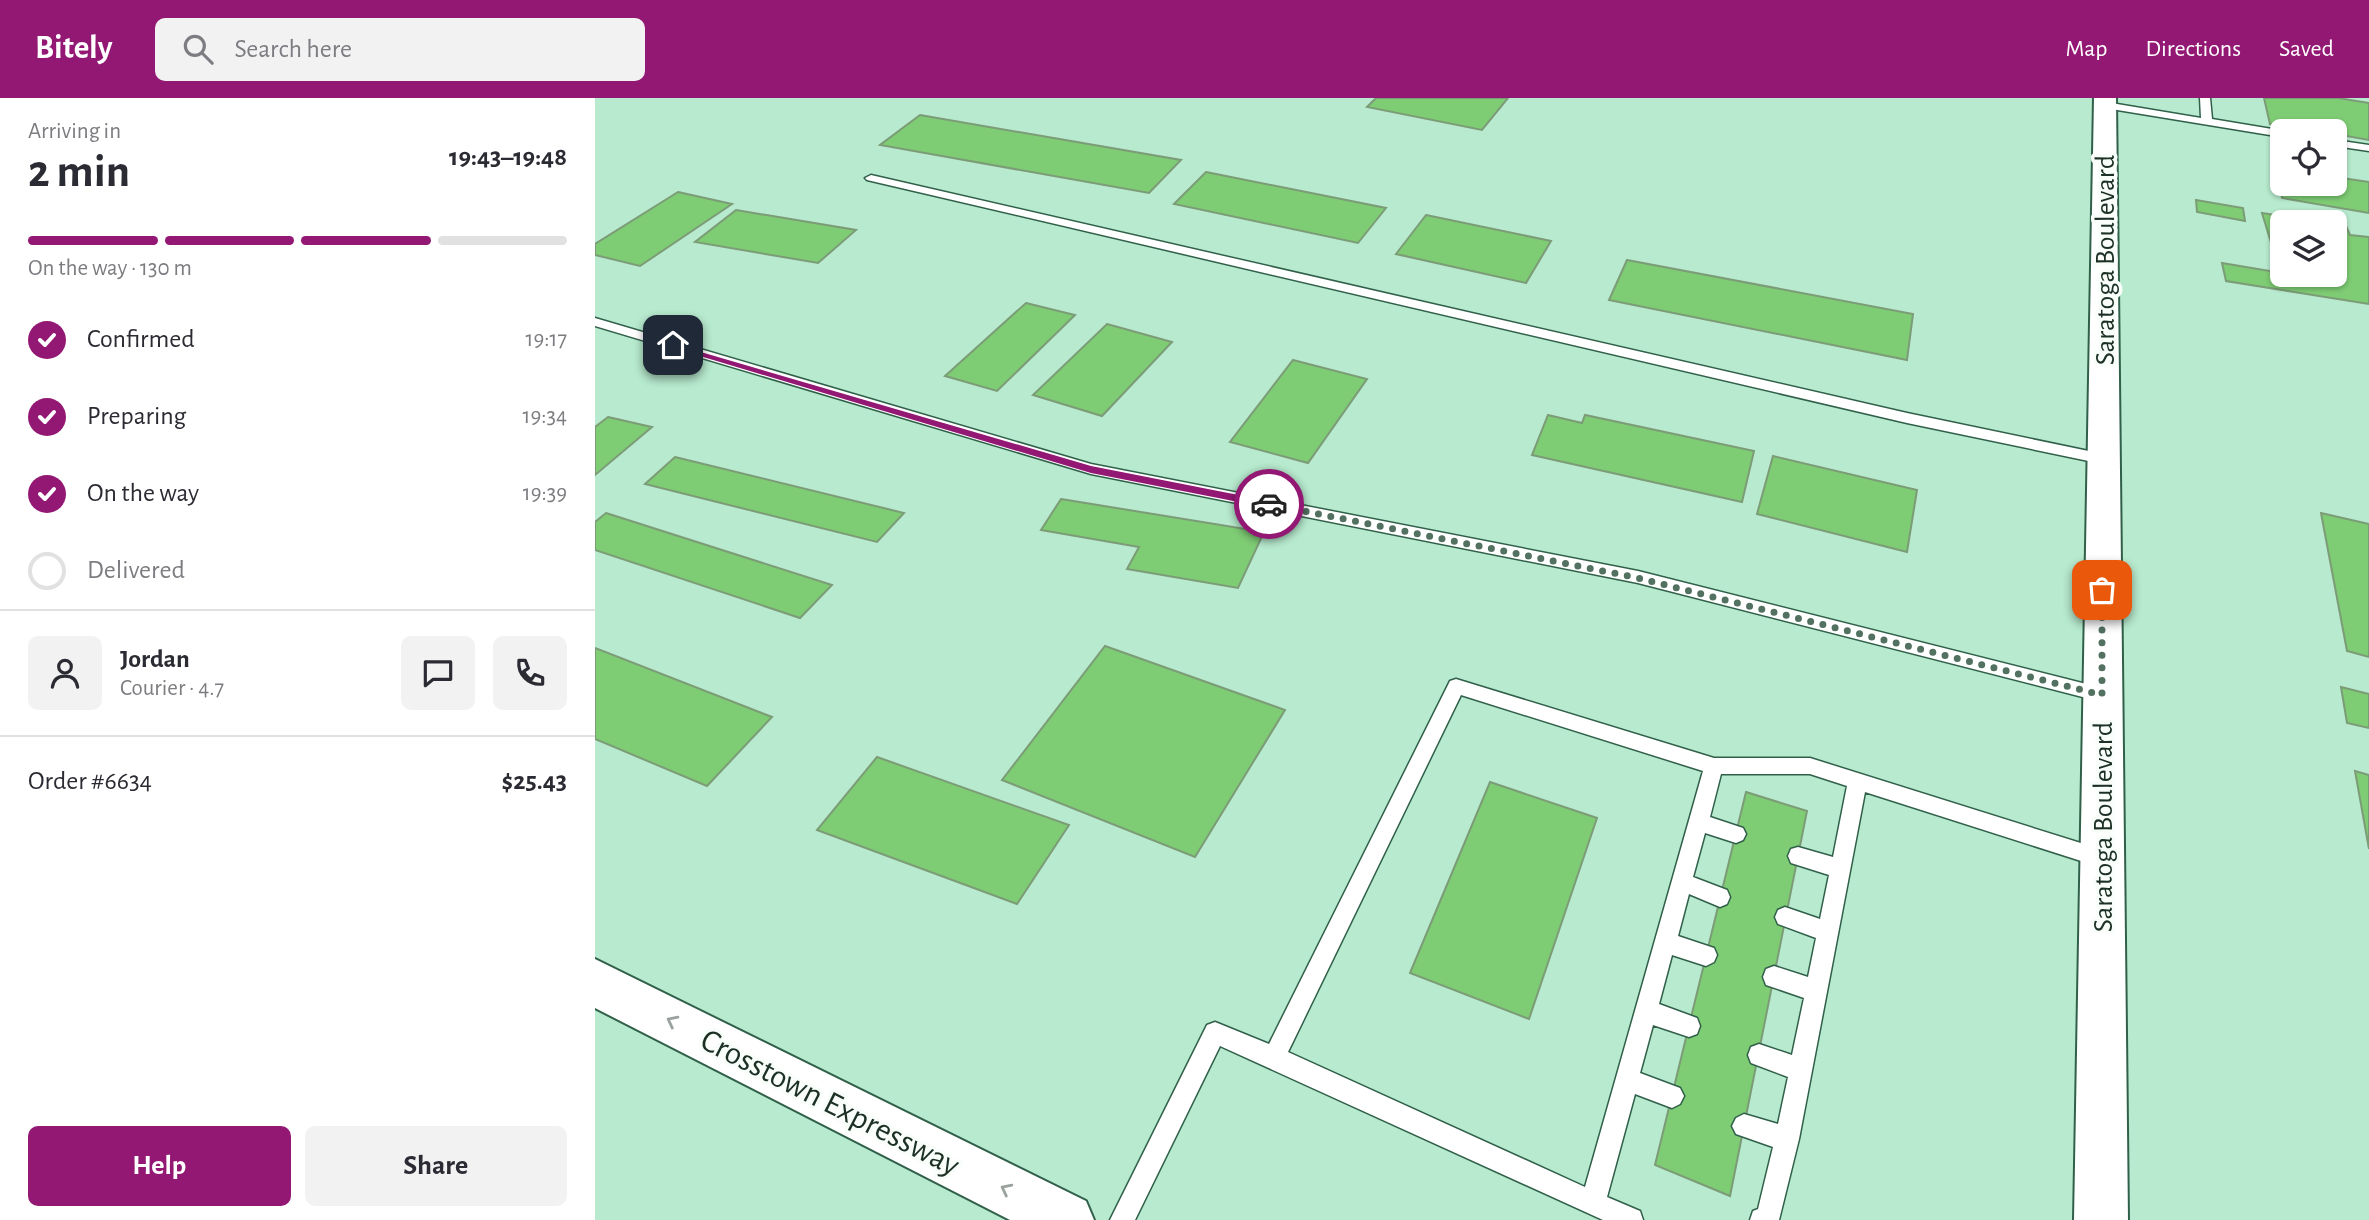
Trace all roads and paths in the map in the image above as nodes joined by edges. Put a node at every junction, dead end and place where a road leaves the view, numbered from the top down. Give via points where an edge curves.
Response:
1 (2205, 98) edge
2 (2105, 102) edge
3 (2207, 122) junction
4 (2270, 132) edge
5 (2347, 145) edge
6 (2369, 148) edge
7 (871, 178) dead end
8 (595, 322) edge
9 (2103, 459) junction
10 (2102, 695) junction
11 (1714, 766) junction
12 (1858, 781) junction
13 (1698, 822) junction
14 (1736, 834) dead end
15 (1798, 856) dead end
16 (2103, 859) junction
17 (1841, 869) junction
18 (1682, 882) junction
19 (1720, 897) dead end
20 (1785, 917) dead end
21 (1827, 932) junction
22 (1665, 942) junction
23 (1706, 955) dead end
24 (1774, 977) dead end
25 (595, 983) edge
26 (1814, 990) junction
27 (1646, 1012) junction
28 (1689, 1027) dead end
29 (1759, 1055) dead end
30 (1274, 1057) junction
31 (1798, 1069) junction
32 (1629, 1080) junction
33 (1672, 1096) dead end
34 (1744, 1126) dead end
35 (1787, 1139) junction
36 (1593, 1203) junction
37 (1067, 1220) edge
38 (1122, 1220) edge
39 (1631, 1220) edge
40 (1762, 1220) edge
41 (2101, 1220) edge

1 - 3 lane
2 - 3 lane
2 - 9 main road, Saratoga Boulevard
3 - 4 lane
5 - 6 lane
7 - 9 lane via 1907,418
8 - 10 lane via 1091,469 1638,578
9 - 10 main road, Saratoga Boulevard
10 - 16 main road, Saratoga Boulevard
11 - 12 lane via 1810,766
11 - 13 lane
11 - 30 lane via 1456,686
12 - 16 lane
12 - 17 lane
13 - 14 lane
13 - 18 lane
15 - 17 lane
16 - 41 main road, Saratoga Boulevard
17 - 21 lane
18 - 19 lane
18 - 22 lane
20 - 21 lane
21 - 26 lane
22 - 23 lane
22 - 27 lane
24 - 26 lane
37 -> 25 main road, Crosstown Expressway
26 - 31 lane
27 - 28 lane
27 - 32 lane
29 - 31 lane
30 - 36 lane
30 - 38 lane via 1215,1033
31 - 35 lane
32 - 33 lane
32 - 36 lane
34 - 35 lane
35 - 40 lane via 1768,1217
36 - 39 lane

